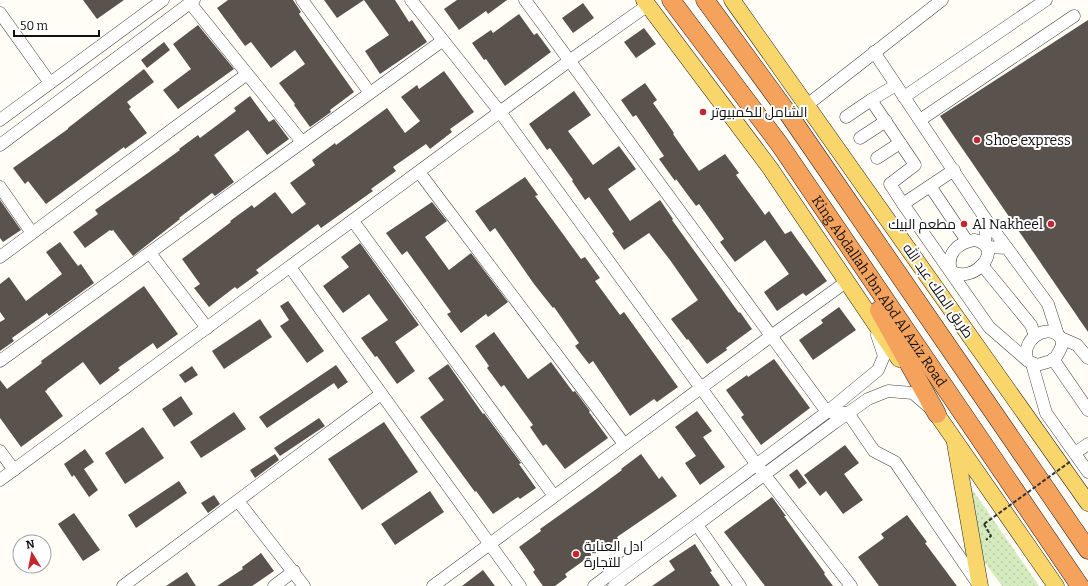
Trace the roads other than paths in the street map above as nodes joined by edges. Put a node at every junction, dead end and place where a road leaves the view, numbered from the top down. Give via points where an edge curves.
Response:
1 (164, 0) edge
2 (302, 0) edge
3 (412, 0) edge
4 (524, 0) edge
5 (671, 0) edge
6 (705, 0) edge
7 (732, 0) edge
8 (942, 0) edge
9 (1046, 0) edge
10 (192, 2) edge
11 (646, 2) edge
12 (0, 13) edge
13 (1074, 16) dead end
14 (442, 41) junction
15 (874, 52) junction
16 (569, 61) junction
17 (247, 74) junction
18 (50, 83) junction
19 (896, 85) junction
20 (370, 93) junction
21 (904, 97) junction
22 (871, 100) junction
23 (807, 105) junction
24 (500, 112) junction
25 (846, 117) dead end
26 (0, 120) edge
27 (920, 120) junction
28 (886, 122) junction
29 (860, 138) dead end
30 (302, 142) junction
31 (900, 143) junction
32 (0, 144) edge
33 (780, 144) junction
34 (877, 158) dead end
35 (954, 170) junction
36 (419, 172) junction
37 (930, 186) junction
38 (0, 187) edge
39 (903, 204) junction
40 (987, 220) junction
41 (353, 221) junction
42 (32, 234) junction
43 (967, 241) junction
44 (986, 245) junction
45 (1007, 248) junction
46 (150, 253) junction
47 (0, 257) edge
48 (982, 265) junction
49 (290, 267) junction
50 (951, 271) junction
51 (846, 282) junction
52 (870, 318) junction
53 (207, 328) junction
54 (771, 336) junction
55 (1035, 336) junction
56 (1060, 337) junction
57 (1088, 358) edge
58 (1053, 359) junction
59 (0, 361) edge
60 (1030, 363) junction
61 (701, 388) junction
62 (381, 394) junction
63 (1088, 410) edge
64 (827, 412) junction
65 (848, 413) junction
66 (937, 414) junction
67 (954, 437) junction
68 (624, 444) junction
69 (1088, 444) edge
70 (0, 451) edge
71 (1073, 457) junction
72 (14, 470) junction
73 (761, 470) junction
74 (1088, 472) edge
75 (0, 480) edge
76 (554, 496) junction
77 (238, 501) junction
78 (1088, 503) edge
79 (697, 525) junction
80 (489, 544) junction
81 (1088, 550) edge
82 (294, 571) junction
83 (620, 584) edge
84 (123, 586) edge
85 (274, 586) edge
86 (304, 586) edge
87 (433, 586) edge
88 (520, 586) edge
89 (594, 586) edge
90 (740, 586) edge
91 (851, 586) edge
92 (980, 586) edge
93 (1056, 586) edge
94 (1080, 586) edge

1 - 18 street
2 - 20 street
3 - 14 street
4 - 16 street
5 - 33 highway, King Abdallah Ibn Abd Al Aziz Road
6 - 81 highway, King Abdallah Ibn Abd Al Aziz Road via 787,112
7 - 23 main road, طريق الملك عبد الله
8 - 15 street
9 - 21 street
10 - 17 street
10 - 32 street
11 - 16 street
11 - 51 main road via 770,168
12 - 18 street
13 - 27 street
14 - 20 street
14 - 24 street
15 - 19 street
15 - 23 street
16 - 24 street
16 - 54 street
17 - 30 street
17 - 42 street
18 - 26 street
19 - 21 street
19 - 22 street
20 - 30 street
21 - 27 street
22 - 25 street
22 - 28 street
23 - 78 main road, طريق الملك عبد الله
24 - 36 street
24 - 61 street
27 - 35 street
28 - 29 street
28 - 31 street
30 - 46 street
31 - 34 street
31 - 39 street via 915,165 890,184
33 - 66 highway via 894,336
33 - 94 highway, King Abdallah Ibn Abd Al Aziz Road
35 - 37 street
35 - 40 street
36 - 41 street
36 - 68 street
37 - 39 street
37 - 43 street
38 - 42 street
39 - 50 street
40 - 44 street
40 - 45 street
41 - 49 street
41 - 76 street
42 - 47 street
43 - 44 street via 974,240
43 - 50 street via 956,248 949,259
44 - 45 street
44 - 48 street via 988,253
45 - 56 street via 1048,304
46 - 53 street
46 - 59 street
48 - 50 street via 971,273 957,275
48 - 55 street via 1031,326
49 - 53 street
49 - 62 street
50 - 60 street via 989,327
51 - 52 main road
51 - 54 street
52 - 64 street via 884,356 878,370
52 - 66 main road
53 - 72 street
54 - 61 street
54 - 64 street
55 - 56 street via 1048,332
55 - 60 street via 1027,347 1026,358
56 - 57 street via 1077,345
56 - 58 street via 1062,345
58 - 60 street via 1044,364
58 - 63 street
60 - 71 street via 1046,413
61 - 68 street
61 - 73 street
62 - 77 street
62 - 80 street
64 - 65 street
64 - 73 street
65 - 66 street via 868,399 888,391 913,393
65 - 73 street
65 - 92 street via 874,451 895,462
66 - 67 main road
67 - 92 main road
67 - 93 main road
68 - 76 street
69 - 71 street
70 - 72 street
71 - 74 street
72 - 75 street
73 - 79 street
73 - 89 street
73 - 91 street
76 - 80 street
77 - 82 street
77 - 84 street
79 - 83 street
79 - 90 street
80 - 87 street
80 - 88 street
82 - 85 street
82 - 86 street

